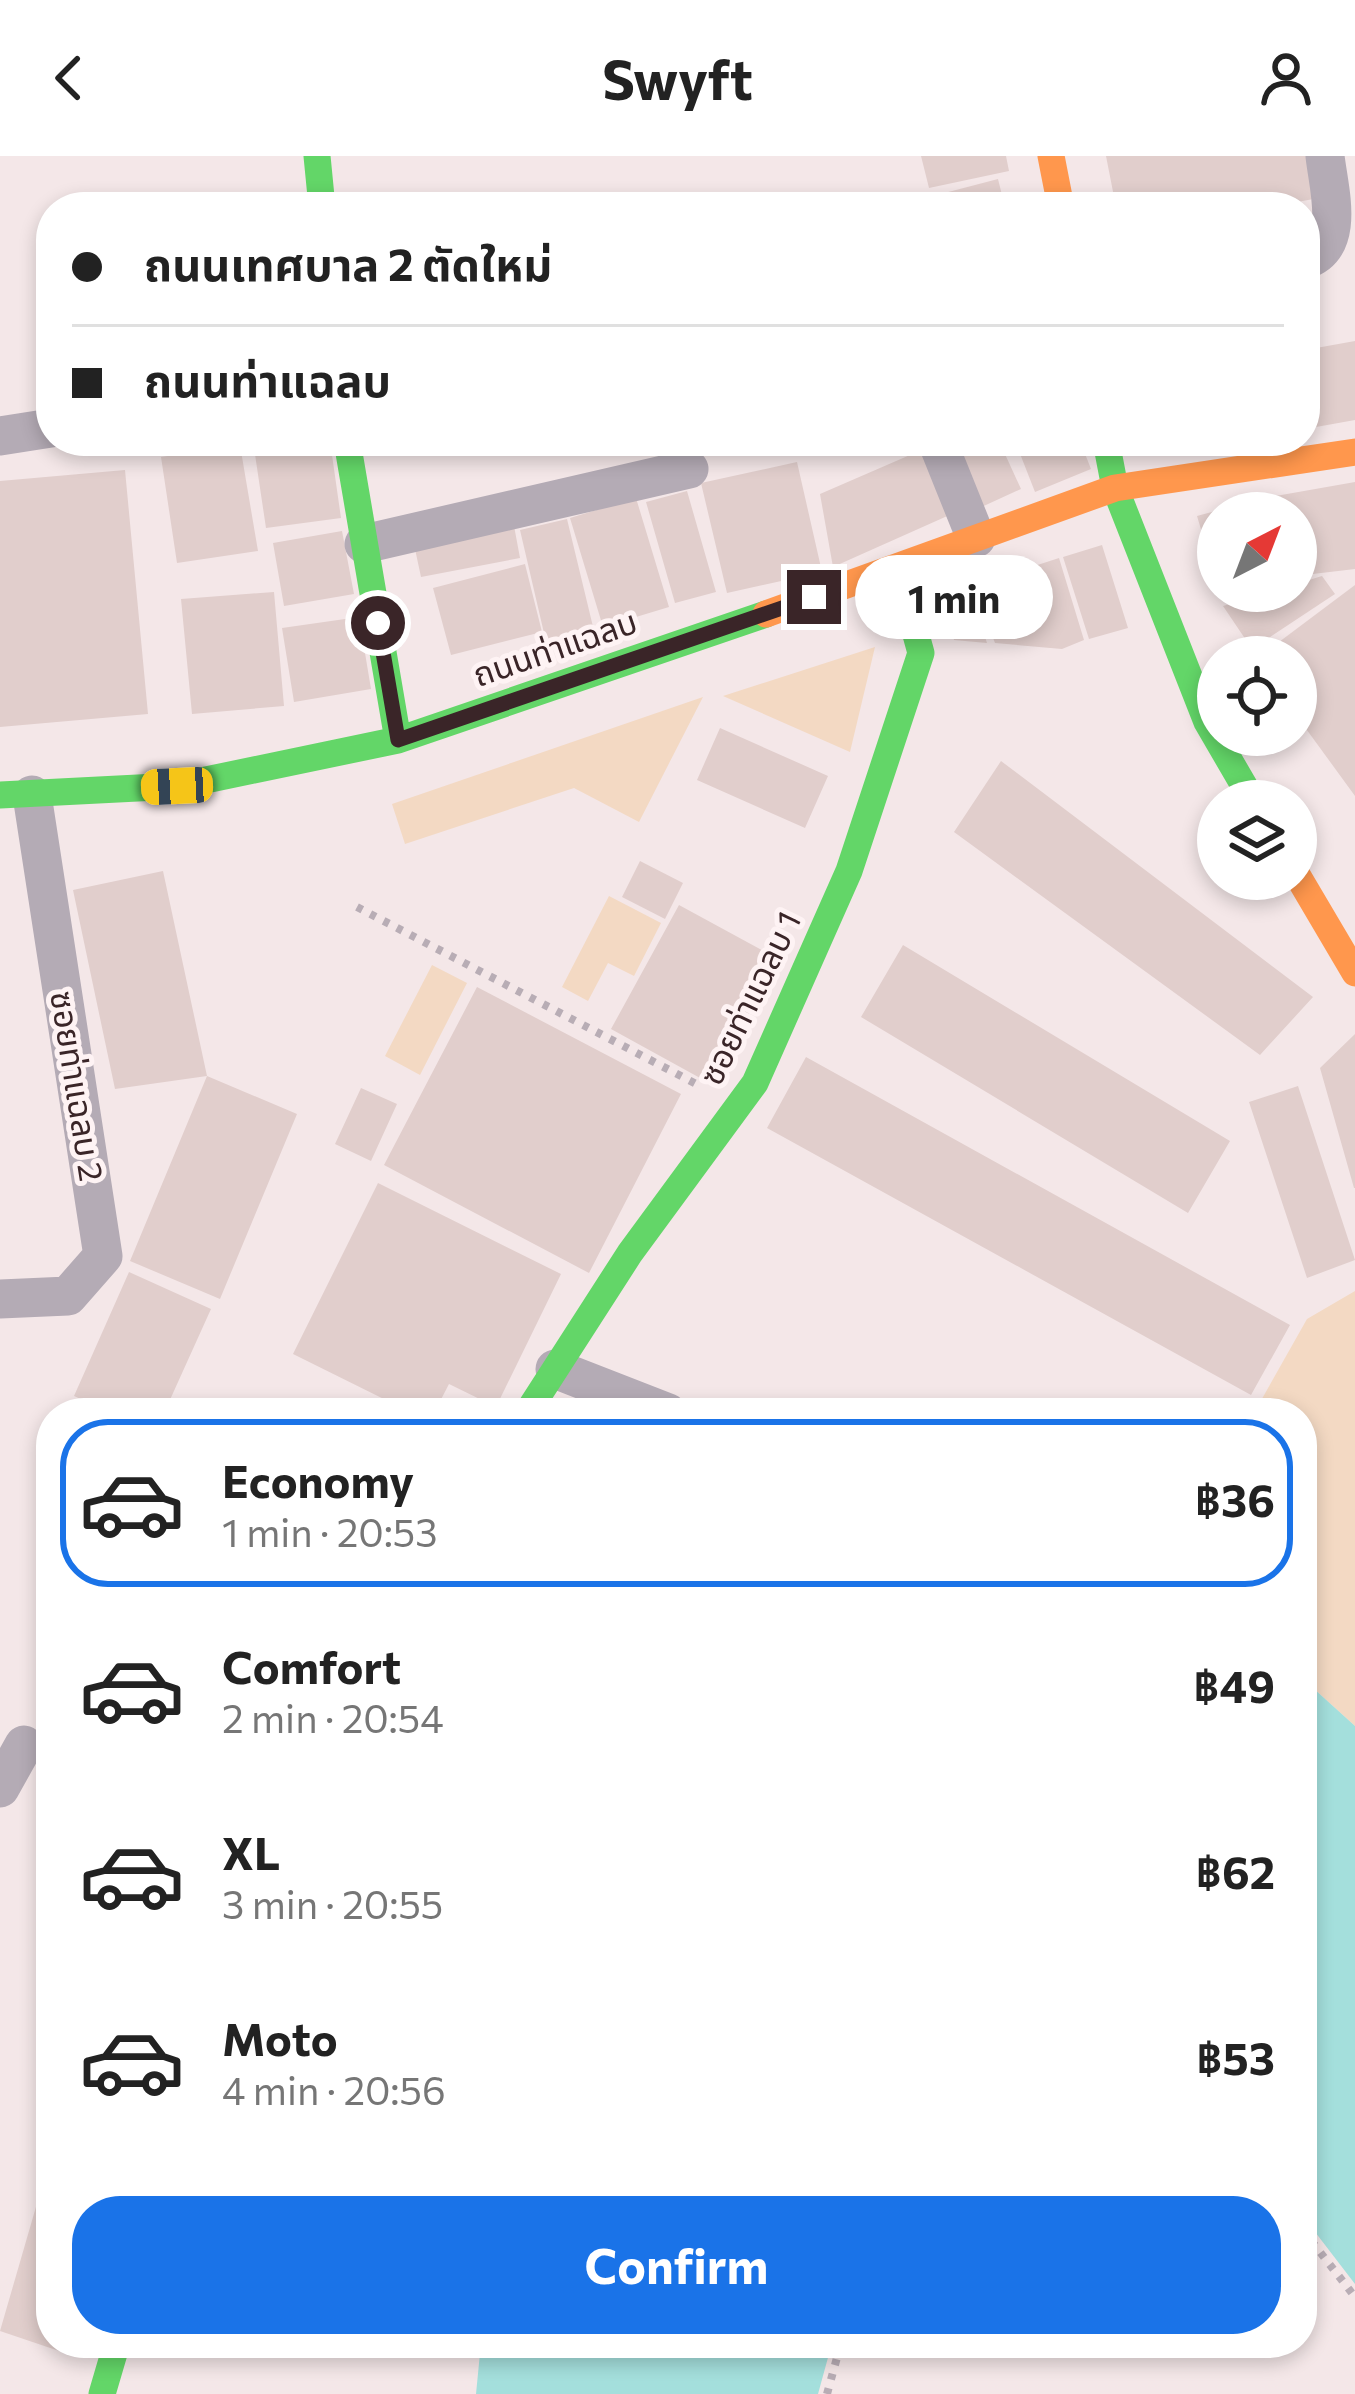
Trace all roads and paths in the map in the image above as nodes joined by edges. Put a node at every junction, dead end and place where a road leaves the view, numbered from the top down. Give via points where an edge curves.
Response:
1 (317, 156) edge
2 (1051, 156) edge
3 (1325, 156) edge
4 (321, 192) edge
5 (1057, 192) edge
6 (1320, 252) edge
7 (36, 430) edge
8 (0, 436) edge
9 (1355, 452) edge
10 (349, 456) edge
11 (943, 456) edge
12 (1109, 456) edge
13 (689, 469) dead end
14 (1115, 488) junction
15 (976, 538) junction
16 (364, 544) junction
17 (898, 568) junction
18 (398, 740) junction
19 (1241, 780) edge
20 (16, 795) edge
21 (1312, 900) edge
22 (357, 907) dead end
23 (1355, 973) edge
24 (739, 1106) junction
25 (0, 1299) edge
26 (555, 1369) junction
27 (537, 1398) edge
28 (629, 1398) edge
29 (24, 1745) dead end
30 (0, 1788) edge
31 (1317, 2248) edge
32 (1355, 2297) edge
33 (113, 2358) edge
34 (837, 2358) edge
35 (102, 2394) edge
36 (827, 2394) edge

1 - 4 street
2 - 5 street
3 - 6 street via 1330,240
7 - 8 street
9 - 14 street, ถนนท่าแฉลบ
10 - 16 street
11 - 15 street
12 - 14 street
13 - 16 street
14 - 15 street, ถนนท่าแฉลบ
14 - 19 street via 1207,722
15 - 17 street, ถนนท่าแฉลบ
16 - 18 street
17 - 18 street, ถนนท่าแฉลบ
17 - 24 street, ซอยท่าแฉลบ 1 via 921,653 849,871
18 - 20 street, ถนนท่าแฉลบ via 177,786
20 - 25 street, ซอยท่าแฉลบ 2 via 104,1256 68,1296
21 - 23 street
22 - 24 path
24 - 26 street, ซอยท่าแฉลบ 1
26 - 27 street, ซอยท่าแฉลบ 1
26 - 28 street
29 - 30 street
31 - 32 path
33 - 35 street
34 - 36 path

